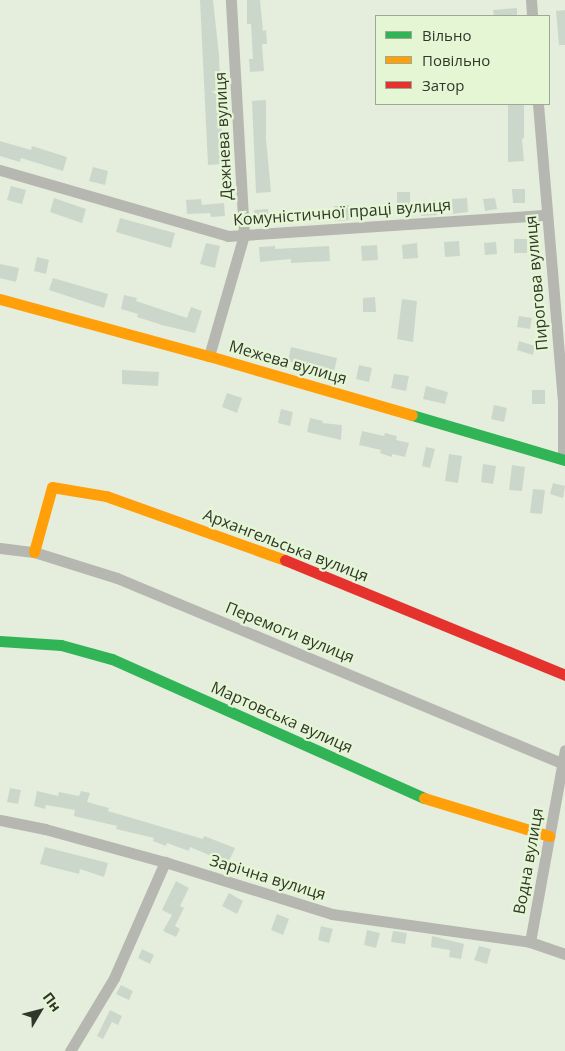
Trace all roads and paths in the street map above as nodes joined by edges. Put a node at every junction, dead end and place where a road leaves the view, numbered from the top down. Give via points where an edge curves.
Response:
1 (231, 0) edge
2 (531, 0) edge
3 (532, 15) edge
4 (538, 105) edge
5 (0, 170) edge
6 (546, 215) junction
7 (244, 235) junction
8 (0, 300) edge
9 (209, 356) junction
10 (564, 459) edge
11 (0, 548) edge
12 (34, 552) junction
13 (0, 640) edge
14 (565, 675) edge
15 (565, 750) edge
16 (562, 763) junction
17 (0, 820) edge
18 (549, 836) junction
19 (165, 862) junction
20 (530, 942) junction
21 (565, 954) edge
22 (70, 1051) edge

1 - 7 street, Дежнева вулиця
2 - 3 street
4 - 6 street, Пирогова вулиця
5 - 7 street, Комуністичної праці вулиця via 228,236
6 - 7 street, Комуністичної праці вулиця
6 - 10 street, Пирогова вулиця via 563,404
7 - 9 street, Дежнева вулиця
8 - 9 street, Межева вулиця
9 - 10 street, Межева вулиця
11 - 12 street, Перемоги вулиця
12 - 14 street, Архангельська вулиця via 52,488 106,496 251,546
12 - 16 street, Перемоги вулиця via 117,578
13 - 18 street, Мартовська вулиця via 61,645 112,660 435,803
15 - 16 street, Водна вулиця
16 - 18 street, Водна вулиця
17 - 19 street, Зарічна вулиця
18 - 20 street, Водна вулиця
19 - 20 street, Зарічна вулиця via 332,914
19 - 22 street via 114,978
20 - 21 street

